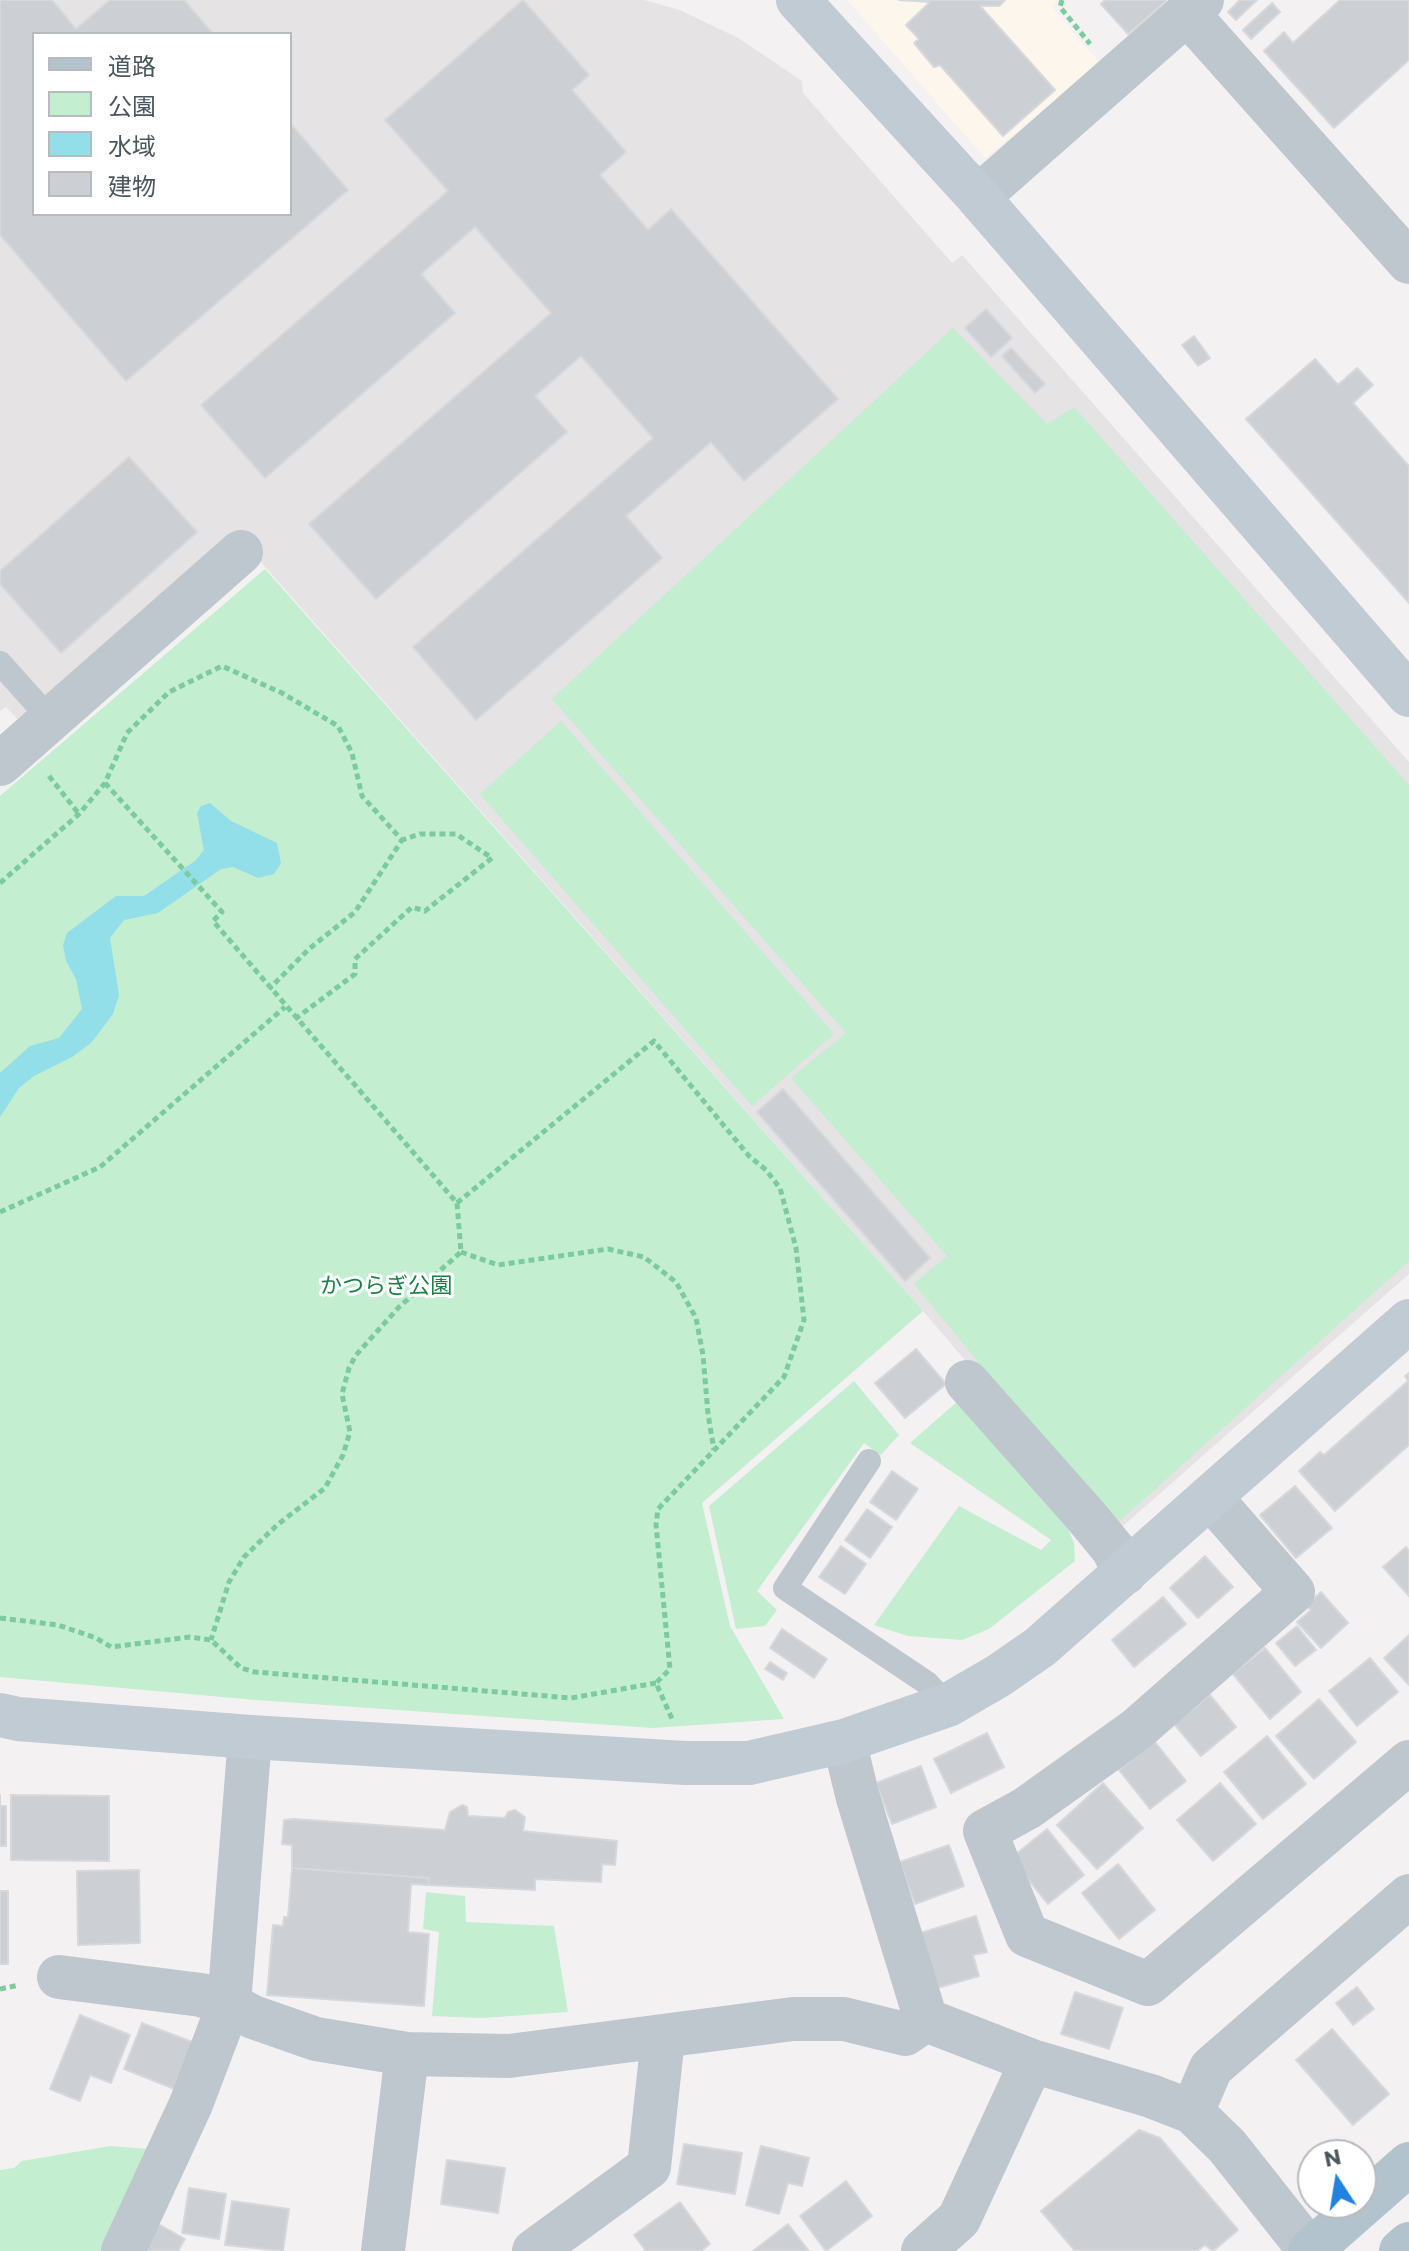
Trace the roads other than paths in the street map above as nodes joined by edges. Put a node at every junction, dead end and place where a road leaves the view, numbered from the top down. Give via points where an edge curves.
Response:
1 (798, 0) edge
2 (1194, 6) edge
3 (978, 197) junction
4 (1409, 262) edge
5 (241, 552) dead end
6 (0, 663) edge
7 (1409, 695) edge
8 (51, 720) junction
9 (0, 764) edge
10 (1409, 1321) edge
11 (967, 1382) dead end
12 (869, 1461) dead end
13 (1210, 1497) junction
14 (1125, 1573) junction
15 (948, 1705) junction
16 (0, 1715) edge
17 (250, 1737) junction
18 (844, 1741) junction
19 (1409, 1762) edge
20 (1409, 1896) edge
21 (59, 1977) dead end
22 (229, 2004) junction
23 (926, 2020) junction
24 (663, 2038) junction
25 (407, 2054) junction
26 (1032, 2061) junction
27 (1192, 2112) junction
28 (1409, 2164) edge
29 (123, 2251) edge
30 (383, 2251) edge
31 (534, 2251) edge
32 (923, 2251) edge
33 (1310, 2251) edge

1 - 3 street
2 - 3 street
2 - 4 street
3 - 7 street
5 - 8 street
6 - 8 lane
8 - 9 street
10 - 13 street
11 - 14 street via 1085,1515
12 - 15 lane via 785,1588 927,1683
13 - 14 street
13 - 19 street via 1293,1592 1136,1730 1027,1808 985,1831 1027,1935 1148,1984
14 - 15 street via 1040,1647
15 - 18 street
16 - 17 street
17 - 18 street via 685,1763 749,1763
17 - 22 street
18 - 23 street via 885,1932
20 - 27 street via 1211,2068
21 - 22 street via 201,1995
22 - 25 street via 316,2039
22 - 29 street via 191,2104
23 - 24 street via 905,2034 844,2019 793,2019
23 - 26 street
24 - 25 street via 509,2056
24 - 31 street via 649,2167
25 - 30 street
26 - 27 street
26 - 32 street via 959,2219
27 - 33 street via 1227,2146
28 - 33 main road

